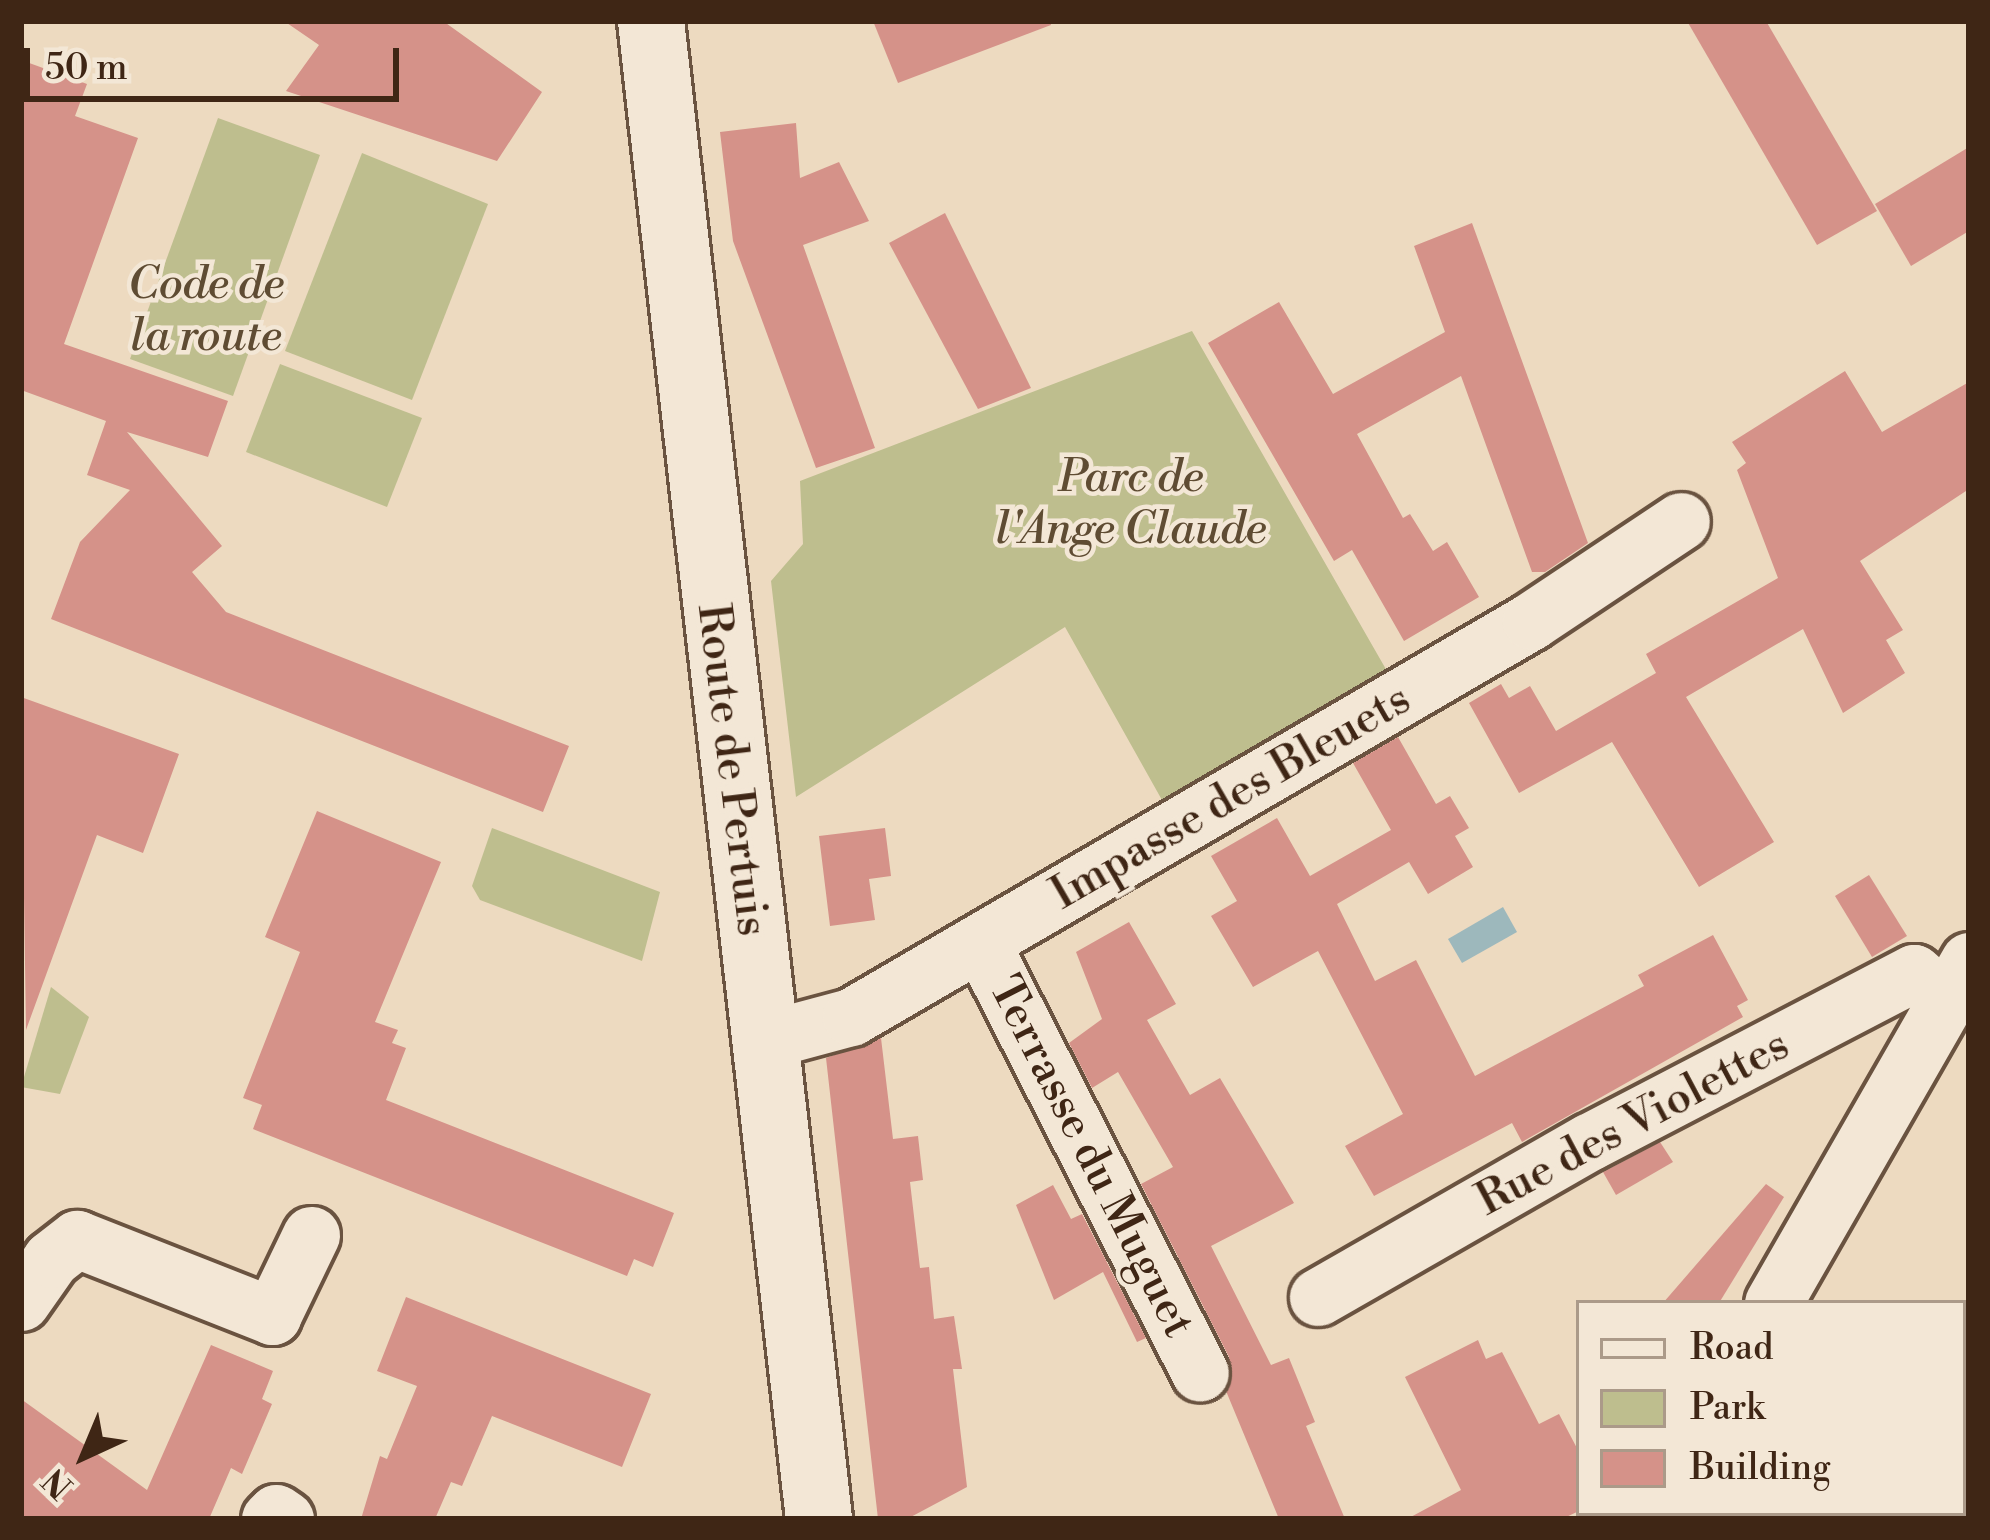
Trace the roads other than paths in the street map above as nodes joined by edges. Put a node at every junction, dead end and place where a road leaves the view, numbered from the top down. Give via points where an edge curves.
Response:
1 (651, 21) edge
2 (1681, 521) dead end
3 (981, 943) junction
4 (1957, 981) edge
5 (764, 1040) junction
6 (311, 1235) dead end
7 (1318, 1297) dead end
8 (1775, 1300) edge
9 (21, 1302) edge
10 (1200, 1372) dead end
11 (819, 1519) edge

1 - 5 main road, Route de Pertuis
2 - 3 street, Impasse des Bleuets via 1531,621
3 - 5 street, Impasse des Bleuets via 851,1017
3 - 10 street, Terrasse du Muguet
4 - 7 street, Rue des Violettes via 1914,973 1589,1142
4 - 8 street
5 - 11 main road, Route de Pertuis
6 - 9 street via 272,1316 77,1239 51,1259

